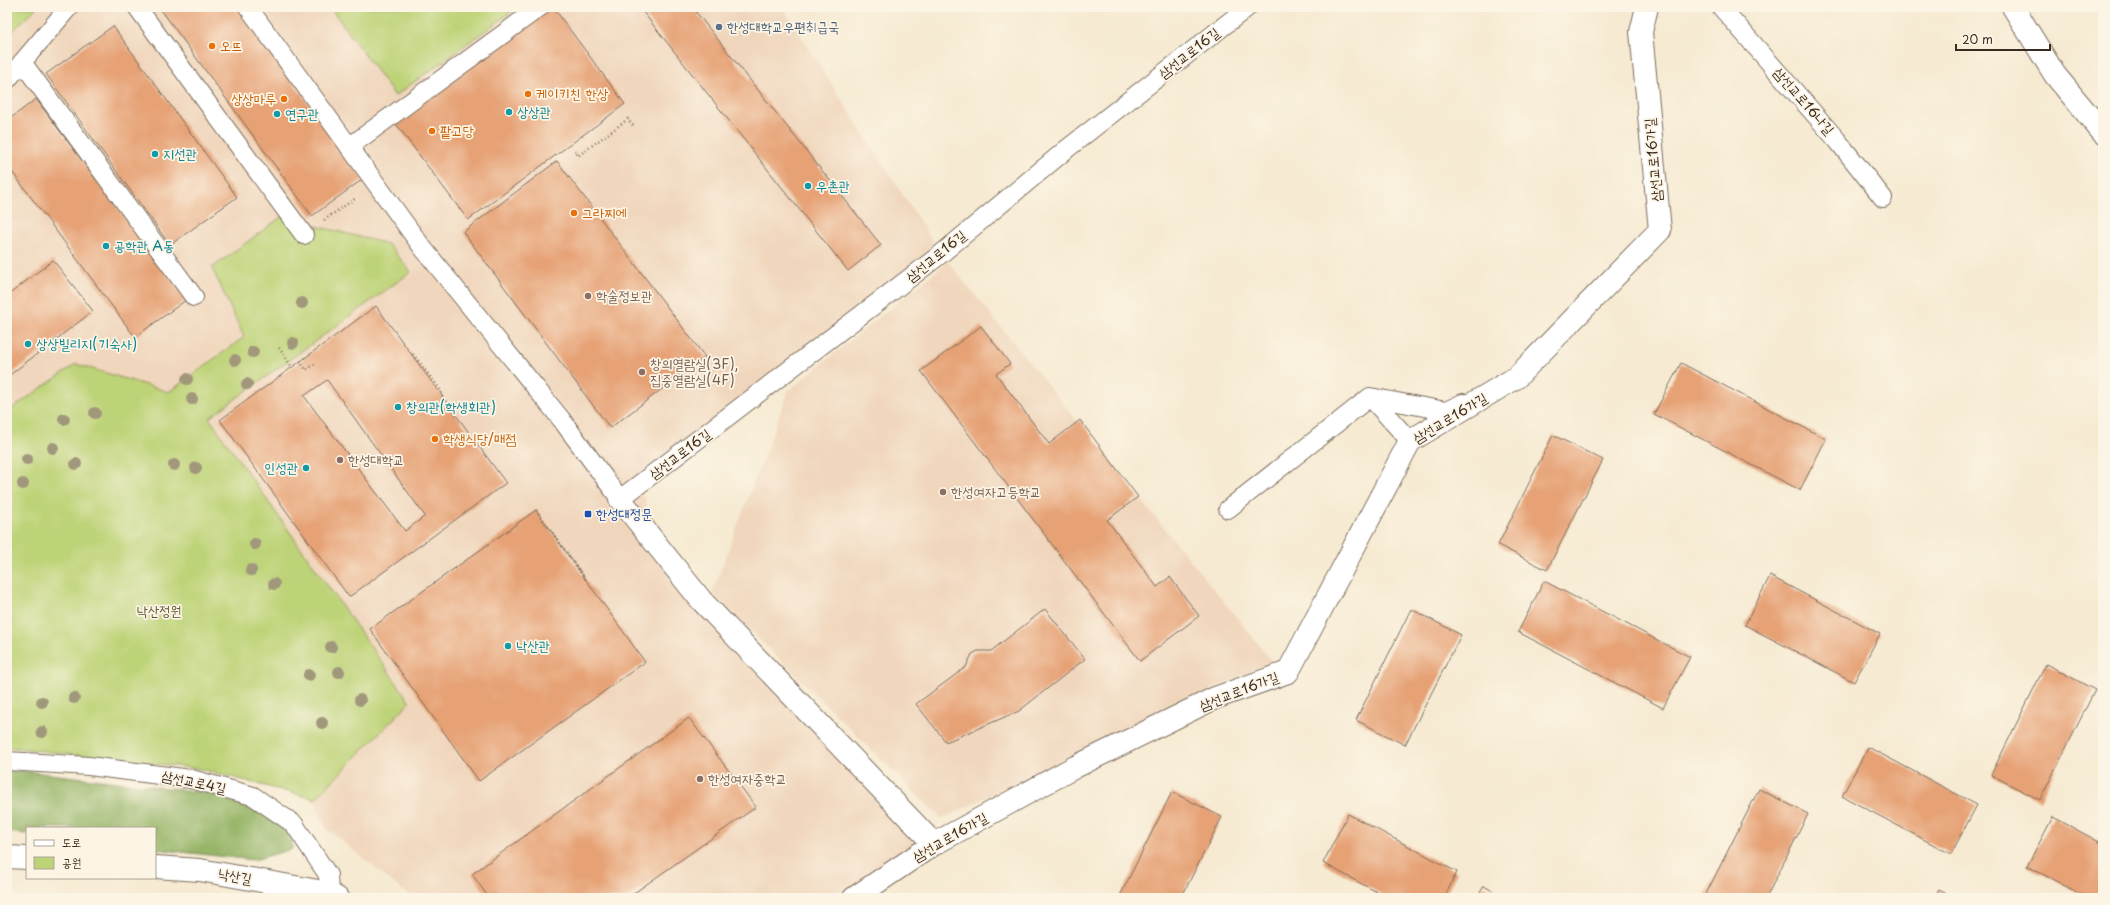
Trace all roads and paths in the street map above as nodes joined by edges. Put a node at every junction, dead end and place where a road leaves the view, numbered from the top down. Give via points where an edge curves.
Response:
1 (70, 7) edge
2 (137, 7) edge
3 (248, 7) edge
4 (540, 7) edge
5 (1248, 7) edge
6 (1647, 7) edge
7 (1721, 7) edge
8 (2013, 7) edge
9 (22, 62) junction
10 (7, 80) edge
11 (632, 126) dead end
12 (2103, 133) edge
13 (350, 147) junction
14 (575, 150) dead end
15 (376, 183) junction
16 (1883, 198) dead end
17 (304, 235) joint
18 (194, 297) dead end
19 (279, 348) dead end
20 (413, 354) dead end
21 (300, 361) dead end
22 (315, 364) dead end
23 (292, 367) dead end
24 (1517, 377) junction
25 (440, 394) dead end
26 (1370, 397) junction
27 (1410, 441) junction
28 (620, 499) junction
29 (1228, 509) dead end
30 (536, 510) dead end
31 (586, 580) dead end
32 (7, 761) edge
33 (934, 844) junction
34 (7, 857) edge
35 (26, 858) edge
36 (156, 867) edge
37 (333, 895) edge
38 (854, 898) edge

1 - 9 lane
2 - 17 lane
3 - 13 lane
4 - 13 lane
5 - 28 lane, 삼선교로16길 via 1068,148 941,254
6 - 24 street, 삼선교로16가길 via 1641,32 1660,230
7 - 16 lane, 삼선교로16나길 via 1838,140
8 - 12 street via 2055,75
9 - 10 lane
9 - 18 lane
11 - 14 path via 628,119 578,156
13 - 15 lane
15 - 17 path
15 - 28 lane via 422,247 561,419
19 - 23 path
20 - 25 path via 442,392
21 - 22 path via 306,370
24 - 26 lane, 삼선교로16가길 via 1446,411
24 - 27 street, 삼선교로16가길
26 - 27 lane
26 - 29 lane
27 - 33 street, 삼선교로16가길 via 1288,672 1208,701 1074,767
28 - 33 street via 701,600
30 - 31 path
32 - 37 lane, 삼선교로4길 via 89,766 191,779 252,796 294,824 328,875
33 - 38 street, 삼선교로16가길
34 - 35 street
36 - 37 street, 낙산길 via 200,870

